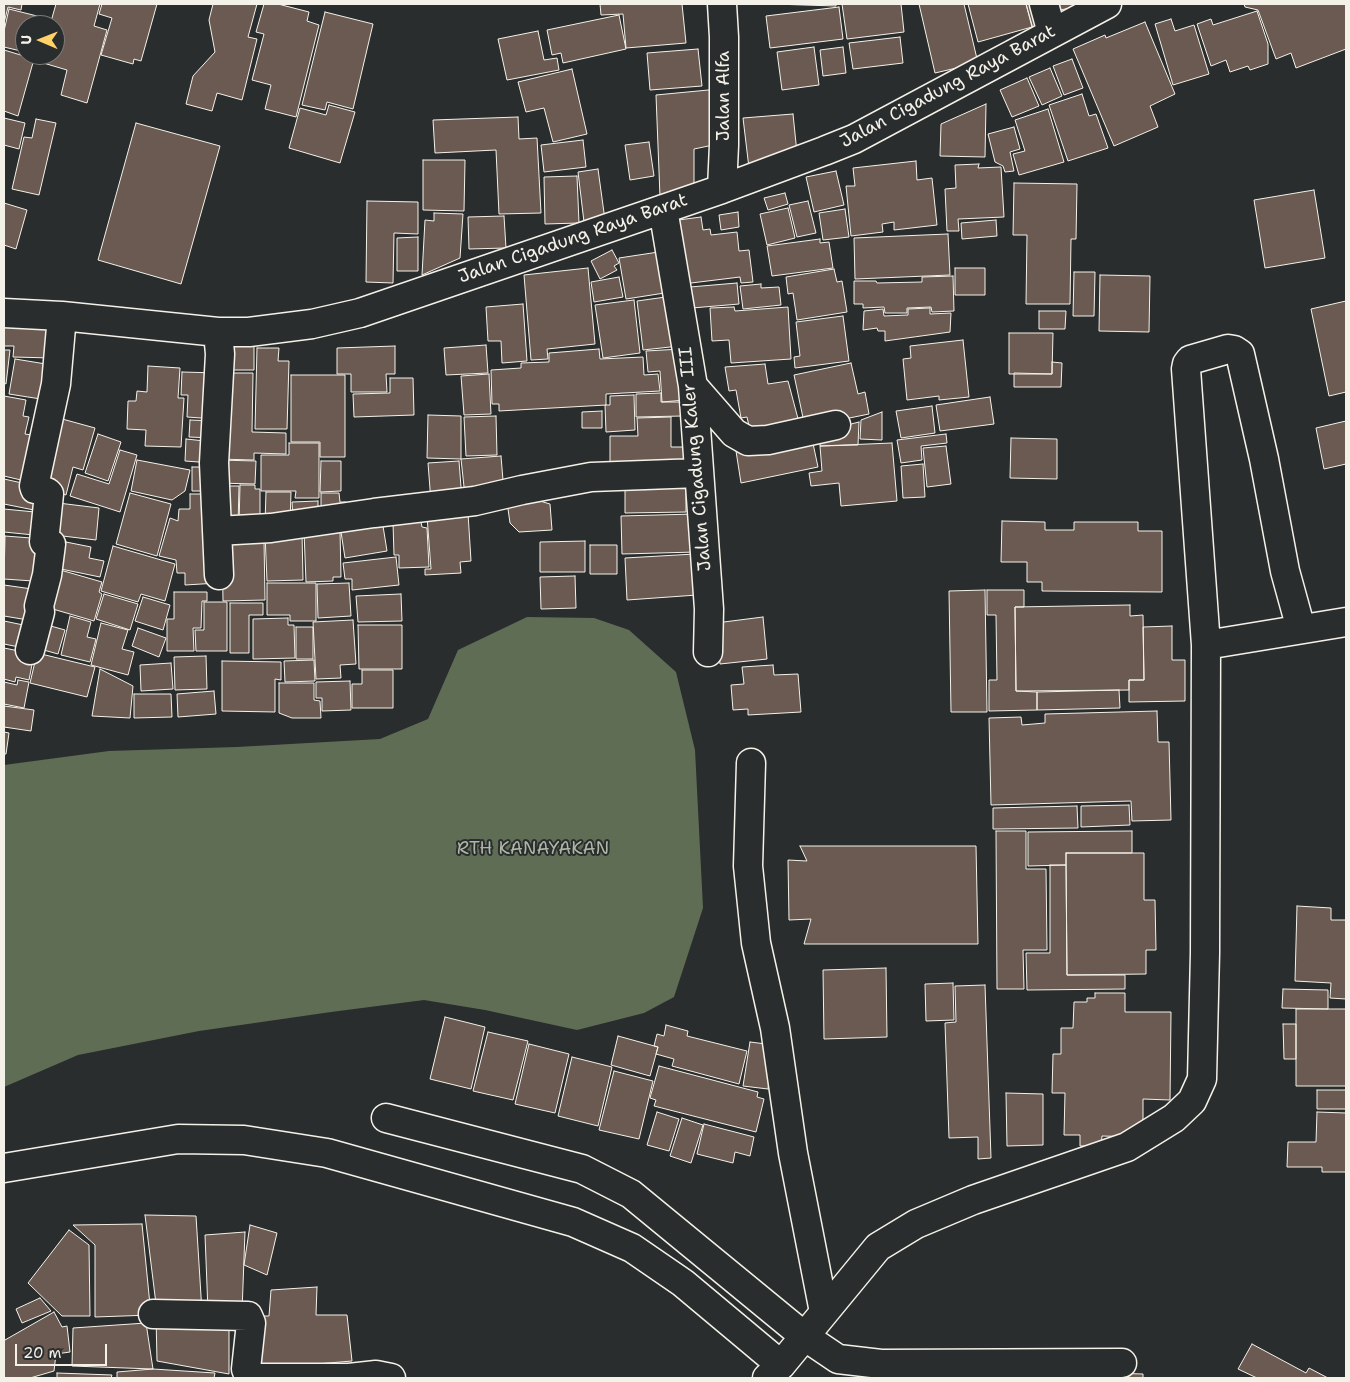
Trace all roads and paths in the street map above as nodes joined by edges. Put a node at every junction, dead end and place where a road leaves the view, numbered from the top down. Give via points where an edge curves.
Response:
1 (722, 4) edge
2 (1044, 4) edge
3 (1107, 4) edge
4 (1052, 33) junction
5 (722, 189) junction
6 (663, 209) junction
7 (4, 313) edge
8 (62, 316) junction
9 (218, 332) junction
10 (693, 386) junction
11 (836, 425) dead end
12 (699, 473) junction
13 (217, 532) junction
14 (219, 575) dead end
15 (1346, 622) edge
16 (1301, 629) junction
17 (1206, 645) junction
18 (30, 650) dead end
19 (708, 652) dead end
20 (751, 763) dead end
21 (386, 1118) dead end
22 (4, 1168) edge
23 (824, 1312) junction
24 (154, 1314) dead end
25 (804, 1336) junction
26 (1122, 1364) dead end
27 (774, 1371) edge
28 (350, 1378) edge
29 (391, 1378) edge

1 - 5 street, Jalan Alfa
2 - 4 street
3 - 4 street, Jalan Cigadung Raya Barat
4 - 5 street, Jalan Cigadung Raya Barat via 854,139
5 - 6 street, Jalan Cigadung Raya Barat
6 - 9 street, Jalan Cigadung Raya Barat via 336,320 250,332
6 - 10 street, Jalan Cigadung Kaler III
7 - 8 street, Jalan Cigadung Raya Barat
8 - 9 street, Jalan Cigadung Raya Barat
8 - 18 street via 56,384 34,486 34,489 49,494 44,542 51,544
9 - 13 street via 220,354 214,463
10 - 11 street via 734,433 748,440 768,440
10 - 12 street, Jalan Cigadung Kaler III
12 - 13 street via 592,478 475,501
12 - 19 street, Jalan Cigadung Kaler III via 709,609
13 - 14 street
15 - 16 street
16 - 17 street
16 - 17 street via 1285,572 1240,354 1228,349 1190,360 1186,369
17 - 23 street via 1202,1079 1192,1101 1174,1118 1127,1148 973,1200 916,1224 878,1247
20 - 23 street via 748,866 756,943 775,1028 793,1153
21 - 25 street via 582,1169 631,1194
22 - 27 street via 178,1138 244,1140 327,1153 573,1222 632,1248 683,1283
23 - 25 street
24 - 28 street via 248,1316 246,1368 254,1378
25 - 26 street via 838,1359 881,1364
25 - 27 street
28 - 29 street via 376,1375

